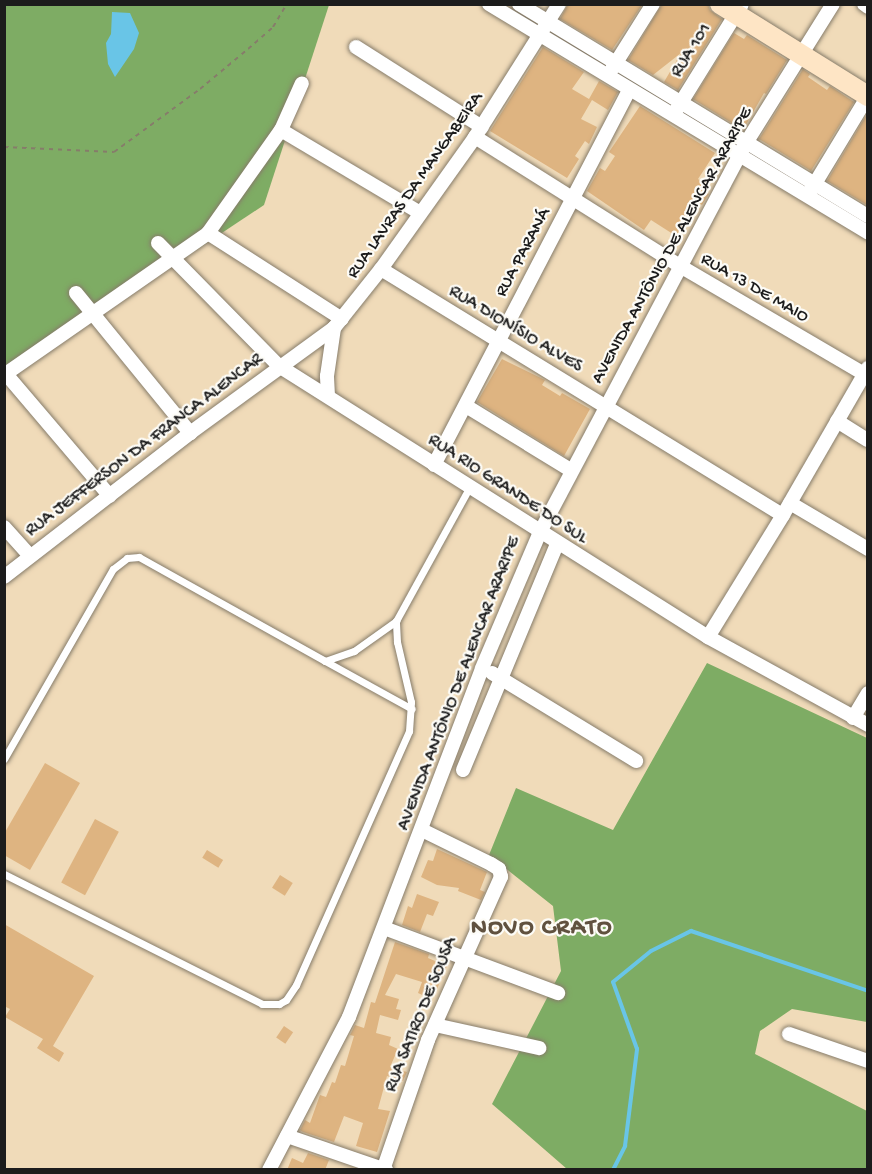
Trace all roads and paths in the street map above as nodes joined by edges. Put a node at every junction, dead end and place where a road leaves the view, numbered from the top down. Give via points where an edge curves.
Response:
1 (287, 4) edge
2 (489, 4) edge
3 (519, 4) edge
4 (559, 4) edge
5 (653, 4) edge
6 (833, 4) edge
7 (732, 8) edge
8 (548, 21) junction
9 (540, 34) junction
10 (356, 47) dead end
11 (803, 57) junction
12 (616, 62) junction
13 (608, 76) junction
14 (302, 83) dead end
15 (629, 90) junction
16 (867, 96) edge
17 (680, 103) junction
18 (673, 116) junction
19 (282, 130) junction
20 (478, 132) junction
21 (746, 143) junction
22 (4, 147) edge
23 (739, 157) junction
24 (814, 184) junction
25 (807, 197) junction
26 (573, 198) junction
27 (420, 213) junction
28 (867, 216) edge
29 (208, 233) junction
30 (867, 233) edge
31 (158, 243) dead end
32 (172, 257) junction
33 (680, 266) junction
34 (381, 269) junction
35 (76, 293) dead end
36 (91, 312) junction
37 (338, 323) junction
38 (498, 342) junction
39 (279, 366) junction
40 (866, 371) edge
41 (5, 375) edge
42 (328, 396) junction
43 (606, 405) junction
44 (466, 406) junction
45 (837, 421) junction
46 (190, 433) junction
47 (867, 440) edge
48 (434, 465) junction
49 (572, 471) junction
50 (468, 488) junction
51 (110, 496) junction
52 (786, 509) junction
53 (4, 527) edge
54 (540, 532) junction
55 (557, 544) junction
56 (867, 549) edge
57 (30, 556) junction
58 (4, 577) edge
59 (396, 621) junction
60 (708, 637) junction
61 (325, 661) junction
62 (482, 668) junction
63 (500, 677) junction
64 (867, 693) edge
65 (412, 709) junction
66 (853, 717) junction
67 (867, 725) edge
68 (4, 759) edge
69 (636, 761) dead end
70 (463, 770) dead end
71 (422, 830) junction
72 (4, 874) edge
73 (384, 928) junction
74 (464, 958) junction
75 (558, 993) dead end
76 (435, 1025) junction
77 (789, 1034) dead end
78 (538, 1048) dead end
79 (867, 1061) edge
80 (287, 1136) junction
81 (384, 1169) edge
82 (269, 1170) edge

1 - 22 path via 273,27 248,49 114,152
2 - 9 street
3 - 8 street
4 - 8 street, RUA LAVRAS DA MANGABEIRA
5 - 12 street
6 - 11 street, AVENIDA ANTÔNIO DE ALENCAR ARARIPE
7 - 11 street
7 - 17 street, RUA 101
8 - 9 street, RUA LAVRAS DA MANGABEIRA
8 - 12 street
9 - 13 street
9 - 20 street, RUA LAVRAS DA MANGABEIRA
10 - 20 street, RUA 13 DE MAIO
11 - 16 street
11 - 21 street, AVENIDA ANTÔNIO DE ALENCAR ARARIPE
12 - 13 street
12 - 17 street
13 - 15 street
14 - 19 street
15 - 18 street
15 - 26 street, RUA PARANÁ
16 - 24 street
17 - 18 street, RUA 101
17 - 21 street
18 - 23 street
19 - 27 street
19 - 29 street
20 - 26 street, RUA 13 DE MAIO
20 - 27 street, RUA LAVRAS DA MANGABEIRA
21 - 23 street, AVENIDA ANTÔNIO DE ALENCAR ARARIPE
21 - 24 street
23 - 25 street
23 - 33 street, AVENIDA ANTÔNIO DE ALENCAR ARARIPE
24 - 25 street
24 - 28 street
25 - 30 street
26 - 33 street, RUA 13 DE MAIO
26 - 38 street, RUA PARANÁ
27 - 34 street, RUA LAVRAS DA MANGABEIRA
29 - 32 street
29 - 37 street
31 - 32 street, RUA RIO GRANDE DO SUL
32 - 36 street
32 - 39 street, RUA RIO GRANDE DO SUL
33 - 40 street, RUA 13 DE MAIO
33 - 43 street, AVENIDA ANTÔNIO DE ALENCAR ARARIPE
34 - 37 street, RUA LAVRAS DA MANGABEIRA
34 - 38 street, RUA DIONÍSIO ALVES
35 - 36 street
36 - 41 street
36 - 46 street
37 - 39 street, RUA LAVRAS DA MANGABEIRA
37 - 42 street via 327,376
38 - 43 street, RUA DIONÍSIO ALVES
38 - 44 street, RUA PARANÁ
39 - 42 street, RUA RIO GRANDE DO SUL
39 - 46 street, RUA JEFFERSON DA FRANCA ALENCAR
40 - 45 street
41 - 51 street
42 - 48 street, RUA RIO GRANDE DO SUL
43 - 49 street, AVENIDA ANTÔNIO DE ALENCAR ARARIPE
43 - 52 street, RUA DIONÍSIO ALVES
44 - 48 street, RUA PARANÁ
44 - 49 street
45 - 47 street
45 - 52 street
46 - 51 street, RUA JEFFERSON DA FRANCA ALENCAR
48 - 50 street, RUA RIO GRANDE DO SUL
49 - 54 street, AVENIDA ANTÔNIO DE ALENCAR ARARIPE
50 - 54 street, RUA RIO GRANDE DO SUL
50 - 59 lane
51 - 57 street, RUA JEFFERSON DA FRANCA ALENCAR
52 - 56 street, RUA DIONÍSIO ALVES
52 - 60 street
53 - 57 street
54 - 55 street, RUA RIO GRANDE DO SUL
54 - 62 street, AVENIDA ANTÔNIO DE ALENCAR ARARIPE
55 - 60 street, RUA RIO GRANDE DO SUL
55 - 63 street
57 - 58 street, RUA JEFFERSON DA FRANCA ALENCAR
59 - 61 lane via 354,651
59 - 65 lane
60 - 66 street, RUA RIO GRANDE DO SUL
61 - 65 lane
61 - 68 lane via 139,557 128,558 113,569
62 - 63 street
62 - 71 street, AVENIDA ANTÔNIO DE ALENCAR ARARIPE
63 - 69 street
63 - 70 street
64 - 66 street
65 - 72 lane via 409,730 296,986 279,1004 256,1001
66 - 67 street, RUA RIO GRANDE DO SUL
71 - 73 street, AVENIDA ANTÔNIO DE ALENCAR ARARIPE
71 - 74 street, RUA SATIRO DE SOUSA via 499,869 501,877
73 - 74 street
73 - 80 street, AVENIDA ANTÔNIO DE ALENCAR ARARIPE via 349,1017
74 - 75 street
74 - 76 street, RUA SATIRO DE SOUSA
76 - 78 street
76 - 81 street, RUA SATIRO DE SOUSA
77 - 79 street
80 - 81 street
80 - 82 street, AVENIDA ANTÔNIO DE ALENCAR ARARIPE

